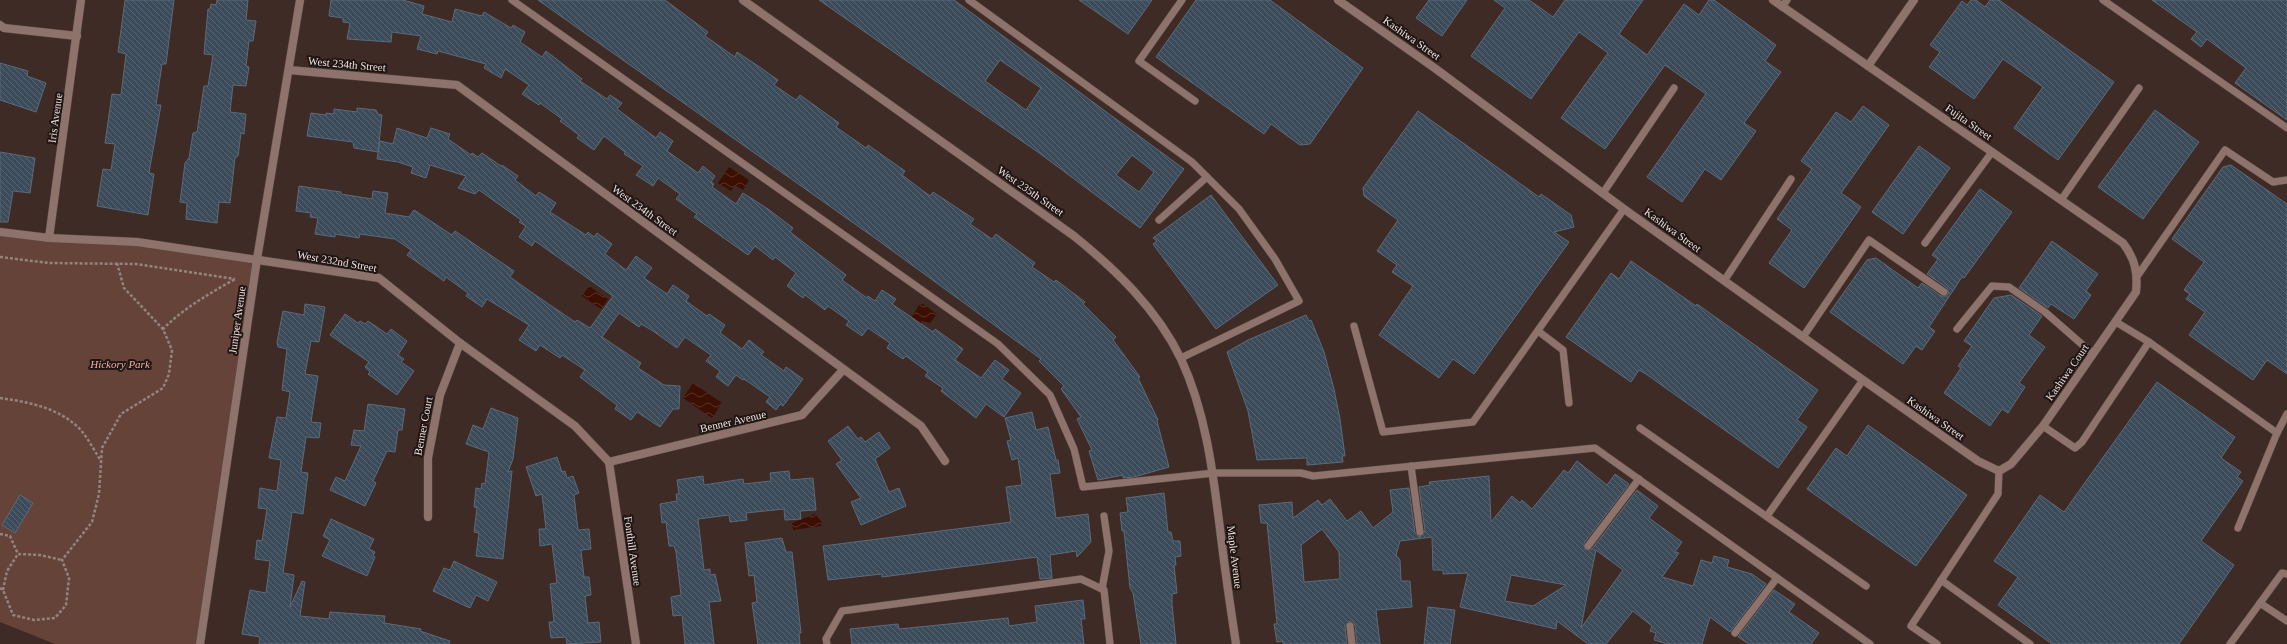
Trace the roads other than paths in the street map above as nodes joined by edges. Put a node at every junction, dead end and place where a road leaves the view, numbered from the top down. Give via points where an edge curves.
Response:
1 (81, 0) edge
2 (300, 0) edge
3 (512, 0) edge
4 (743, 0) edge
5 (968, 0) edge
6 (1182, 0) edge
7 (1338, 0) edge
8 (1773, 0) edge
9 (1914, 0) edge
10 (2103, 0) edge
11 (1785, 3) edge
12 (0, 25) edge
13 (77, 36) junction
14 (1868, 66) junction
15 (289, 70) junction
16 (1674, 88) dead end
17 (2139, 88) dead end
18 (1195, 101) dead end
19 (2287, 128) edge
20 (1992, 152) junction
21 (1207, 177) junction
22 (1791, 179) dead end
23 (2287, 180) edge
24 (1603, 193) junction
25 (2062, 200) junction
26 (1624, 209) junction
27 (1159, 220) dead end
28 (0, 232) edge
29 (49, 238) junction
30 (1925, 244) dead end
31 (257, 259) junction
32 (2138, 275) junction
33 (1724, 281) junction
34 (1944, 292) dead end
35 (2116, 322) junction
36 (1354, 326) dead end
37 (1957, 328) dead end
38 (1538, 332) junction
39 (1803, 337) junction
40 (2149, 342) junction
41 (460, 343) junction
42 (2093, 354) junction
43 (1180, 358) junction
44 (843, 370) junction
45 (1863, 380) junction
46 (1569, 403) dead end
47 (2287, 414) edge
48 (2043, 426) junction
49 (1640, 428) dead end
50 (2277, 433) junction
51 (945, 461) dead end
52 (609, 462) junction
53 (1411, 466) junction
54 (1999, 471) junction
55 (1214, 474) junction
56 (1639, 479) junction
57 (1104, 516) dead end
58 (1767, 516) junction
59 (428, 517) dead end
60 (2238, 528) dead end
61 (1420, 532) dead end
62 (1588, 546) dead end
63 (2287, 574) edge
64 (1777, 578) junction
65 (1941, 580) junction
66 (1866, 586) dead end
67 (1102, 589) junction
68 (2260, 603) junction
69 (2287, 621) edge
70 (1350, 626) dead end
71 (1735, 633) dead end
72 (200, 644) edge
73 (636, 644) edge
74 (827, 644) edge
75 (1110, 644) edge
76 (1236, 644) edge
77 (1352, 644) edge
78 (1870, 644) edge
79 (1937, 644) edge
80 (2030, 644) edge
81 (2230, 644) edge

1 - 13 street, Iris Avenue
2 - 15 street, Juniper Avenue
3 - 55 lane via 998,344 1050,394 1074,449 1083,487
4 - 43 street, West 235th Street via 1074,236 1108,263 1130,285 1165,332
5 - 21 lane via 1192,162
6 - 18 lane via 1139,61
7 - 24 street, Kashiwa Street
8 - 11 street, Fujita Street
9 - 14 street
10 - 19 lane
11 - 14 street, Fujita Street
12 - 13 street via 4,28
13 - 29 street, Iris Avenue
14 - 20 street, Fujita Street
15 - 31 street, Juniper Avenue
15 - 44 street, West 234th Street via 457,86
16 - 24 lane
17 - 25 lane
20 - 25 street, Fujita Street
20 - 30 lane
21 - 27 lane
21 - 43 lane via 1238,209 1275,258 1299,301
22 - 33 lane
23 - 32 lane via 2273,182 2225,150
24 - 26 street, Kashiwa Street
25 - 32 street, Fujita Street via 2123,243 2132,256
26 - 33 street, Kashiwa Street
26 - 38 lane
28 - 29 street, West 232nd Street
29 - 31 street, West 232nd Street via 137,242
31 - 41 street, West 232nd Street via 379,278
31 - 72 street, Juniper Avenue
32 - 35 street, Kashiwa Court via 2136,292
33 - 39 street, Kashiwa Street
34 - 39 lane via 1869,240
35 - 40 lane
35 - 42 street, Kashiwa Court
36 - 38 lane via 1383,432 1473,422
37 - 42 lane via 1992,286 2009,287 2045,312
38 - 46 lane via 1564,350
39 - 45 street, Kashiwa Street
40 - 48 lane via 2082,442 2075,448
40 - 50 lane
41 - 52 street, West 232nd Street via 575,426
41 - 59 street, Benner Court via 440,395 428,458
42 - 48 street, Kashiwa Court
43 - 55 street, West 235th Street via 1198,402
44 - 51 street, West 234th Street via 921,426
44 - 52 street, Benner Avenue via 802,415
45 - 54 street, Kashiwa Street via 1978,461
45 - 58 lane
47 - 50 lane
48 - 54 street, Kashiwa Court via 2011,464
49 - 58 lane
50 - 60 lane
52 - 73 street, Fonthill Avenue
53 - 55 lane via 1313,476 1301,473
53 - 56 lane via 1595,448
53 - 61 lane
54 - 65 lane via 1998,494
55 - 76 street, Maple Avenue
56 - 62 lane
56 - 64 lane
57 - 67 lane via 1109,551
58 - 66 lane
63 - 68 lane via 2282,573
64 - 71 lane
64 - 78 lane
65 - 79 lane via 1911,626
65 - 80 lane
67 - 74 lane via 1080,579 842,611 826,639
67 - 75 lane
68 - 69 lane
68 - 81 lane
70 - 77 lane

